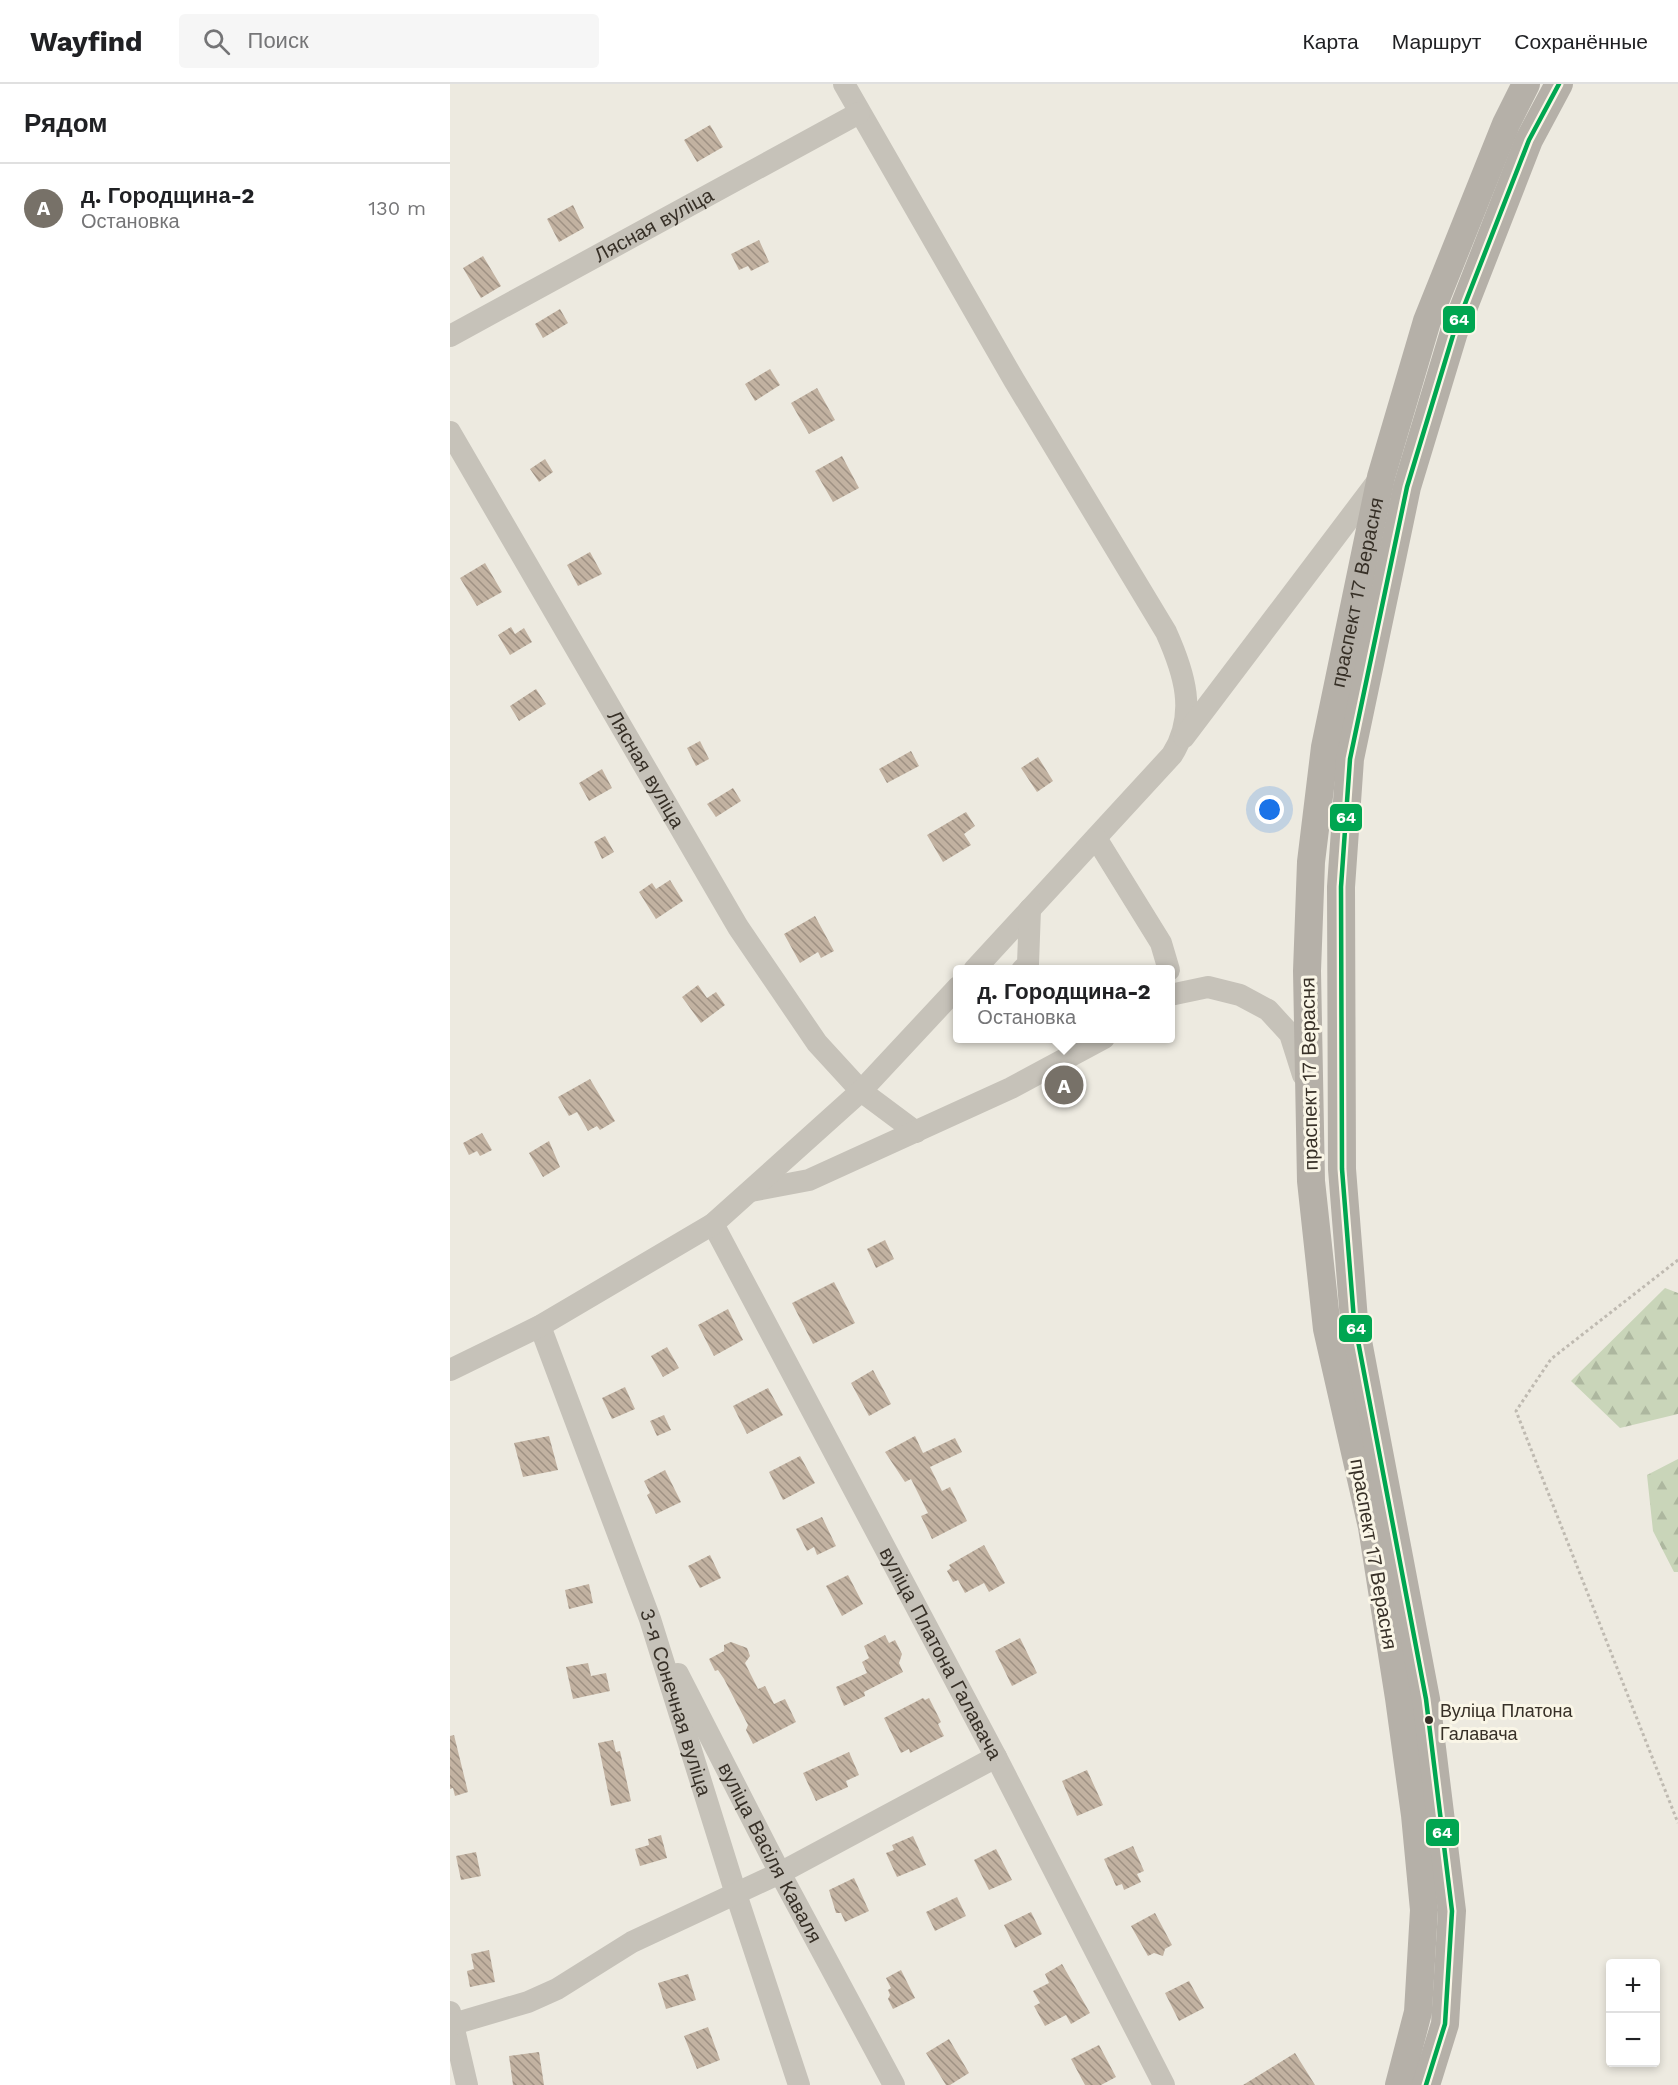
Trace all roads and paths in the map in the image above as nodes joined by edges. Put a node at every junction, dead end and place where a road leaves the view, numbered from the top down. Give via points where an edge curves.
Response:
1 (844, 84) edge
2 (1526, 84) edge
3 (1559, 84) edge
4 (859, 113) junction
5 (450, 336) edge
6 (450, 432) edge
7 (1381, 477) junction
8 (1178, 744) junction
9 (1096, 838) junction
10 (1030, 909) junction
11 (978, 965) edge
12 (1027, 965) edge
13 (1168, 965) edge
14 (953, 991) edge
15 (1175, 993) edge
16 (953, 1014) edge
17 (929, 1018) junction
18 (1095, 1043) edge
19 (861, 1091) junction
20 (1309, 1093) junction
21 (916, 1132) junction
22 (750, 1192) junction
23 (713, 1224) junction
24 (1678, 1260) edge
25 (540, 1326) junction
26 (450, 1370) edge
27 (650, 1619) junction
28 (996, 1757) junction
29 (1678, 1823) edge
30 (780, 1873) junction
31 (735, 1894) junction
32 (451, 2020) edge
33 (467, 2085) edge
34 (799, 2085) edge
35 (894, 2085) edge
36 (1164, 2085) edge
37 (1399, 2085) edge
38 (1426, 2085) edge

1 - 4 street
2 - 7 main road, праспект 17 Верасня via 1506,124 1427,321
3 - 38 main road, праспект 17 Верасня via 1529,140 1454,332 1407,487 1350,759 1343,852 1342,1157 1354,1320 1426,1699 1452,1911 1445,2024
4 - 5 street, Лясная вуліца
4 - 8 street via 1166,632 1186,692 1186,715
6 - 19 street, Лясная вуліца via 738,927 818,1043
7 - 8 street
7 - 20 main road, праспект 17 Верасня via 1325,747 1311,862 1307,971
8 - 9 street
9 - 10 street
9 - 13 street via 1161,943
10 - 11 street
10 - 12 street
14 - 17 street
15 - 20 street via 1208,987 1240,995 1268,1010 1290,1034
16 - 17 street
17 - 19 street
18 - 21 street
19 - 21 street, Лясная вуліца
19 - 22 street
20 - 37 main road, праспект 17 Верасня via 1311,1181 1327,1329 1372,1527 1406,1745 1423,1890 1418,2012
21 - 22 street via 809,1180
22 - 23 street
23 - 25 street
23 - 28 street, вуліца Платона Галавача
24 - 29 path via 1551,1359 1516,1411
25 - 26 street
25 - 27 street, 3-я Сонечная вуліца
27 - 30 street, вуліца Васіля Каваля
27 - 31 street, 3-я Сонечная вуліца
28 - 30 street
28 - 36 street, вуліца Платона Галавача
30 - 31 street
30 - 35 street, вуліца Васіля Каваля
31 - 32 street via 645,1935 541,1997
31 - 34 street, 3-я Сонечная вуліца
32 - 33 street

